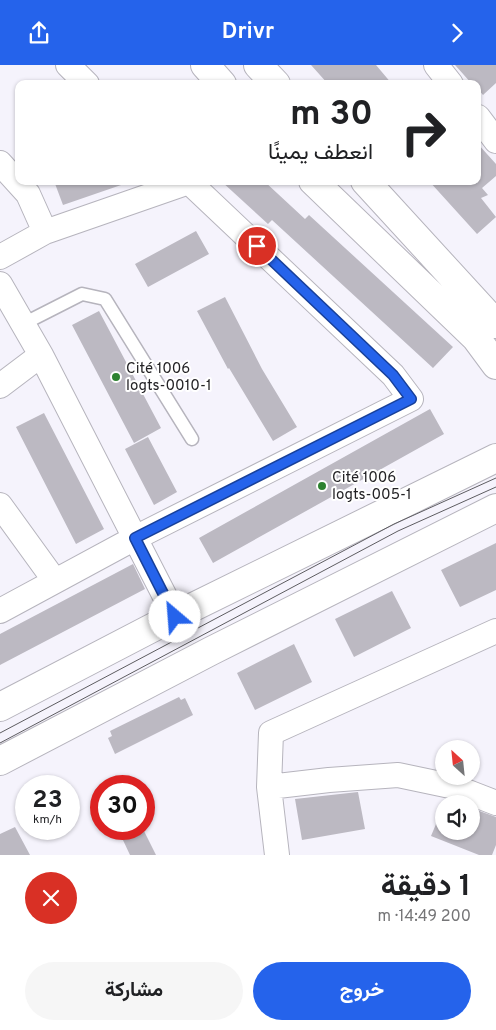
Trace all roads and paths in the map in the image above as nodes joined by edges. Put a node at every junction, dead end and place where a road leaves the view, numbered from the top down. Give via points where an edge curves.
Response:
1 (68, 65) edge
2 (205, 65) edge
3 (258, 65) edge
4 (436, 65) edge
5 (83, 80) edge
6 (218, 80) edge
7 (272, 80) edge
8 (447, 80) edge
9 (481, 121) edge
10 (496, 141) edge
11 (0, 163) edge
12 (15, 180) edge
13 (20, 185) edge
14 (180, 185) edge
15 (192, 185) edge
16 (317, 185) edge
17 (369, 185) edge
18 (45, 232) junction
19 (0, 257) edge
20 (0, 284) edge
21 (23, 324) junction
22 (496, 324) edge
23 (41, 355) junction
24 (496, 365) edge
25 (0, 386) edge
26 (192, 439) dead end
27 (496, 459) edge
28 (0, 505) edge
29 (496, 509) edge
30 (135, 538) junction
31 (55, 581) junction
32 (0, 611) edge
33 (175, 617) junction
34 (496, 631) edge
35 (0, 707) edge
36 (0, 761) edge
37 (269, 787) junction
38 (496, 803) edge
39 (277, 855) edge

1 - 5 street
2 - 6 street
3 - 7 street
4 - 8 street
9 - 10 street
11 - 12 street
13 - 18 street via 28,194
14 - 18 street
15 - 30 street via 393,375 411,399
16 - 24 street via 476,338
17 - 22 street
18 - 19 street
20 - 21 street
21 - 23 street
21 - 26 lane via 82,294 105,299
23 - 25 street
23 - 30 street
27 - 33 street
28 - 31 street
29 - 36 street
30 - 31 street
30 - 33 street
31 - 32 street
33 - 35 street
34 - 37 street via 271,733
37 - 38 street via 398,775 455,787
37 - 39 street

